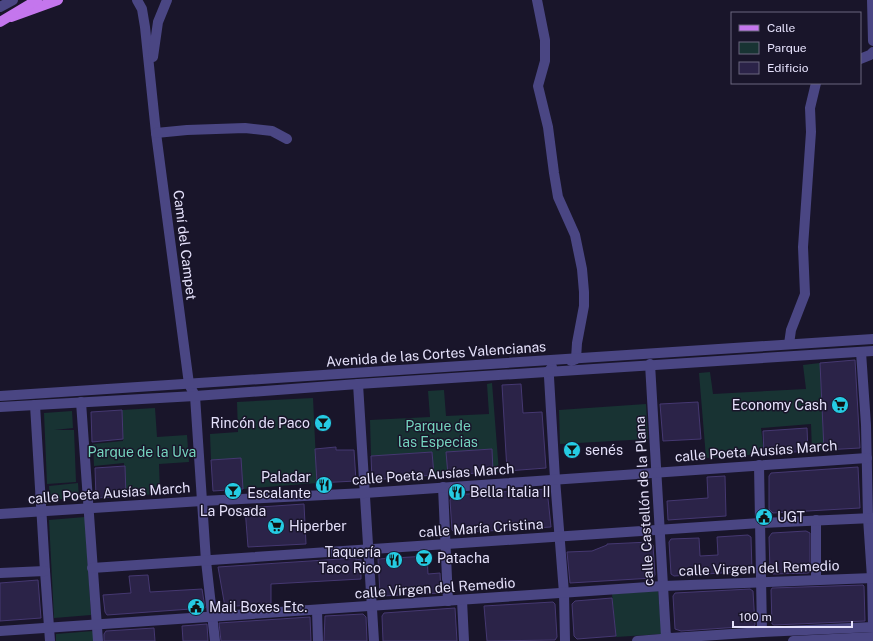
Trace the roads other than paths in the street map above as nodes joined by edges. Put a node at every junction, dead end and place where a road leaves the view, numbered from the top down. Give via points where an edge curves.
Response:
1 (13, 0) edge
2 (37, 0) edge
3 (58, 0) edge
4 (137, 0) edge
5 (167, 0) edge
6 (537, 0) edge
7 (872, 0) edge
8 (0, 7) edge
9 (11, 17) junction
10 (0, 22) edge
11 (873, 40) edge
12 (873, 52) edge
13 (861, 59) edge
14 (816, 84) edge
15 (152, 96) junction
16 (156, 133) junction
17 (287, 139) dead end
18 (873, 339) edge
19 (789, 344) junction
20 (873, 351) edge
21 (861, 352) junction
22 (576, 359) junction
23 (650, 364) junction
24 (548, 372) junction
25 (189, 384) junction
26 (358, 384) junction
27 (0, 396) edge
28 (195, 396) junction
29 (81, 402) junction
30 (35, 405) junction
31 (0, 407) edge
32 (870, 425) edge
33 (867, 458) junction
34 (759, 465) junction
35 (656, 472) junction
36 (555, 479) junction
37 (443, 487) junction
38 (365, 493) junction
39 (202, 501) junction
40 (88, 508) junction
41 (41, 511) junction
42 (0, 514) edge
43 (870, 518) edge
44 (816, 520) junction
45 (760, 523) junction
46 (660, 530) junction
47 (560, 537) junction
48 (445, 544) junction
49 (367, 550) junction
50 (206, 561) junction
51 (92, 568) junction
52 (45, 571) junction
53 (0, 573) edge
54 (872, 578) edge
55 (816, 580) junction
56 (760, 582) junction
57 (663, 586) junction
58 (564, 593) junction
59 (462, 600) junction
60 (448, 601) junction
61 (372, 606) junction
62 (316, 610) junction
63 (212, 617) junction
64 (97, 624) junction
65 (49, 627) junction
66 (873, 627) edge
67 (0, 631) edge
68 (762, 632) junction
69 (873, 637) edge
70 (666, 639) edge
71 (50, 641) edge
72 (98, 641) edge
73 (215, 641) edge
74 (318, 641) edge
75 (374, 641) edge
76 (464, 641) edge
77 (565, 641) edge
78 (636, 641) edge
79 (793, 641) edge

1 - 8 street
2 - 9 main road
3 - 9 main road
4 - 15 street, Camí del Campet via 142,9 145,27
5 - 15 street, Camí del Campet via 160,15 155,38
6 - 22 street via 545,40 545,61 538,86 548,127 557,190 575,235 582,269 584,306
7 - 11 street
9 - 10 main road
12 - 13 street
14 - 19 street via 810,108 811,132 803,247 805,294 791,330
15 - 16 street, Camí del Campet
16 - 17 street via 245,128 272,131
16 - 25 street, Camí del Campet
18 - 19 street, Avenida de las Cortes Valencianas
19 - 22 street, Avenida de las Cortes Valencianas
20 - 21 street, Avenida de las Cortes Valencianas
21 - 23 street, Avenida de las Cortes Valencianas
21 - 32 street
22 - 24 street via 553,365
22 - 25 street, Avenida de las Cortes Valencianas
23 - 24 street, Avenida de las Cortes Valencianas
23 - 35 street, calle Castellón de la Plana
24 - 26 street, Avenida de las Cortes Valencianas
24 - 36 street
25 - 27 street, Avenida de las Cortes Valencianas
25 - 28 street, Camí del Campet
26 - 28 street, Avenida de las Cortes Valencianas
26 - 38 street
28 - 29 street, Avenida de las Cortes Valencianas
28 - 39 street
29 - 30 street, Avenida de las Cortes Valencianas
29 - 40 street
30 - 31 street, Avenida de las Cortes Valencianas
30 - 41 street
32 - 33 street
33 - 34 street, calle Poeta Ausías March
33 - 43 street
34 - 35 street, calle Poeta Ausías March
34 - 45 street
35 - 36 street, calle Poeta Ausías March
35 - 46 street, calle Castellón de la Plana
36 - 37 street, calle Poeta Ausías March
36 - 47 street
37 - 38 street, calle Poeta Ausías March
37 - 48 street
38 - 39 street, calle Poeta Ausías March
38 - 49 street
39 - 40 street, calle Poeta Ausías March
39 - 50 street
40 - 41 street, calle Poeta Ausías March
40 - 51 street
41 - 42 street, calle Poeta Ausías March
41 - 52 street
43 - 44 street, calle María Cristina
43 - 54 street
44 - 45 street, calle María Cristina
44 - 55 street
45 - 46 street, calle María Cristina
45 - 56 street
46 - 47 street, calle María Cristina
46 - 57 street, calle Castellón de la Plana
47 - 48 street, calle María Cristina
47 - 58 street
48 - 49 street, calle María Cristina
48 - 60 street
49 - 50 street, calle María Cristina
49 - 61 street
50 - 51 street, calle María Cristina
50 - 63 street
51 - 64 street
52 - 53 street
52 - 65 street
54 - 55 street, calle Virgen del Remedio
54 - 66 street
55 - 56 street, calle Virgen del Remedio
56 - 57 street, calle Virgen del Remedio
56 - 68 street
57 - 58 street, calle Virgen del Remedio
57 - 70 street, calle Castellón de la Plana
58 - 59 street, calle Virgen del Remedio
58 - 77 street
59 - 60 street, calle Virgen del Remedio
59 - 76 street
60 - 61 street, calle Virgen del Remedio
61 - 62 street, calle Virgen del Remedio
61 - 75 street
62 - 63 street, calle Virgen del Remedio
62 - 74 street
63 - 64 street, calle Virgen del Remedio
63 - 73 street
64 - 65 street, calle Virgen del Remedio
64 - 72 street
65 - 67 street, calle Virgen del Remedio
65 - 71 street
66 - 68 street
68 - 70 street
69 - 79 street
70 - 78 street

